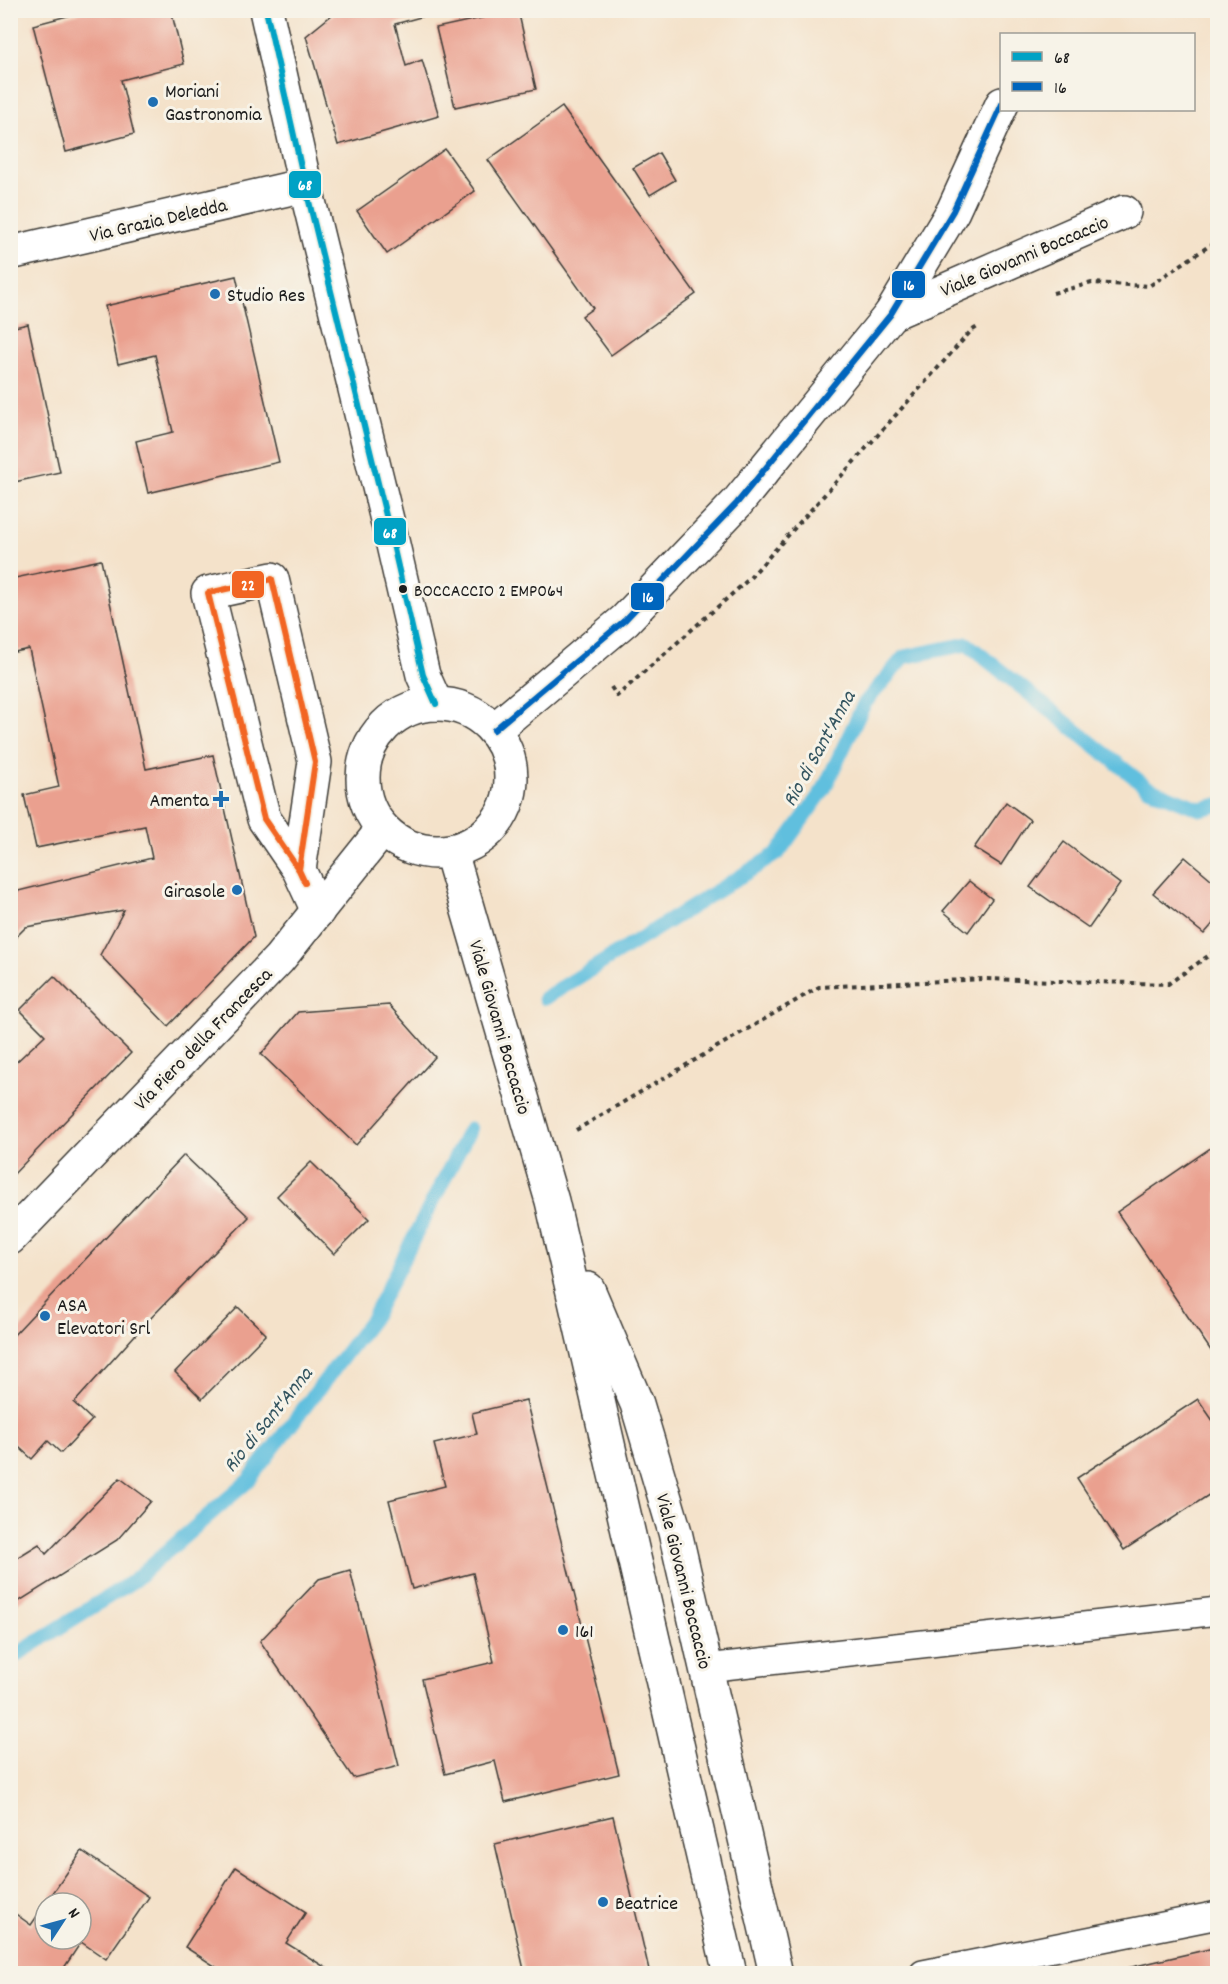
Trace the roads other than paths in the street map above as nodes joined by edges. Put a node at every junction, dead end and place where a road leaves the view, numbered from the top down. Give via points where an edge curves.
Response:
1 (266, 10) edge
2 (1000, 108) edge
3 (305, 185) junction
4 (1124, 212) dead end
5 (10, 253) edge
6 (891, 314) junction
7 (436, 704) junction
8 (494, 730) junction
9 (383, 830) junction
10 (451, 852) junction
11 (299, 870) junction
12 (318, 911) junction
13 (552, 1201) junction
14 (10, 1238) edge
15 (1218, 1611) edge
16 (706, 1668) junction
17 (1218, 1915) edge
18 (730, 1974) edge
19 (776, 1974) edge
20 (923, 1974) edge

1 - 3 street
2 - 6 street, Viale Giovanni Boccaccio via 952,211
3 - 5 street, Via Grazia Deledda
3 - 7 street via 423,675
4 - 6 street, Viale Giovanni Boccaccio
6 - 8 street, Viale Giovanni Boccaccio via 737,503 625,620
7 - 8 street via 477,715
7 - 9 street via 411,708 390,720 367,753 363,786 370,809
8 - 10 street via 506,749 511,771 510,793 503,813 490,831
9 - 10 street via 414,849
9 - 12 street, Via Piero della Francesca
10 - 13 street, Viale Giovanni Boccaccio
11 - 11 street via 315,762 272,579 208,593 264,819
11 - 12 street
12 - 14 street, Via Piero della Francesca via 279,959
13 - 16 street, Viale Giovanni Boccaccio via 637,1404 675,1532
13 - 18 street, Viale Giovanni Boccaccio
15 - 16 lane
16 - 19 street, Viale Giovanni Boccaccio
17 - 20 lane

